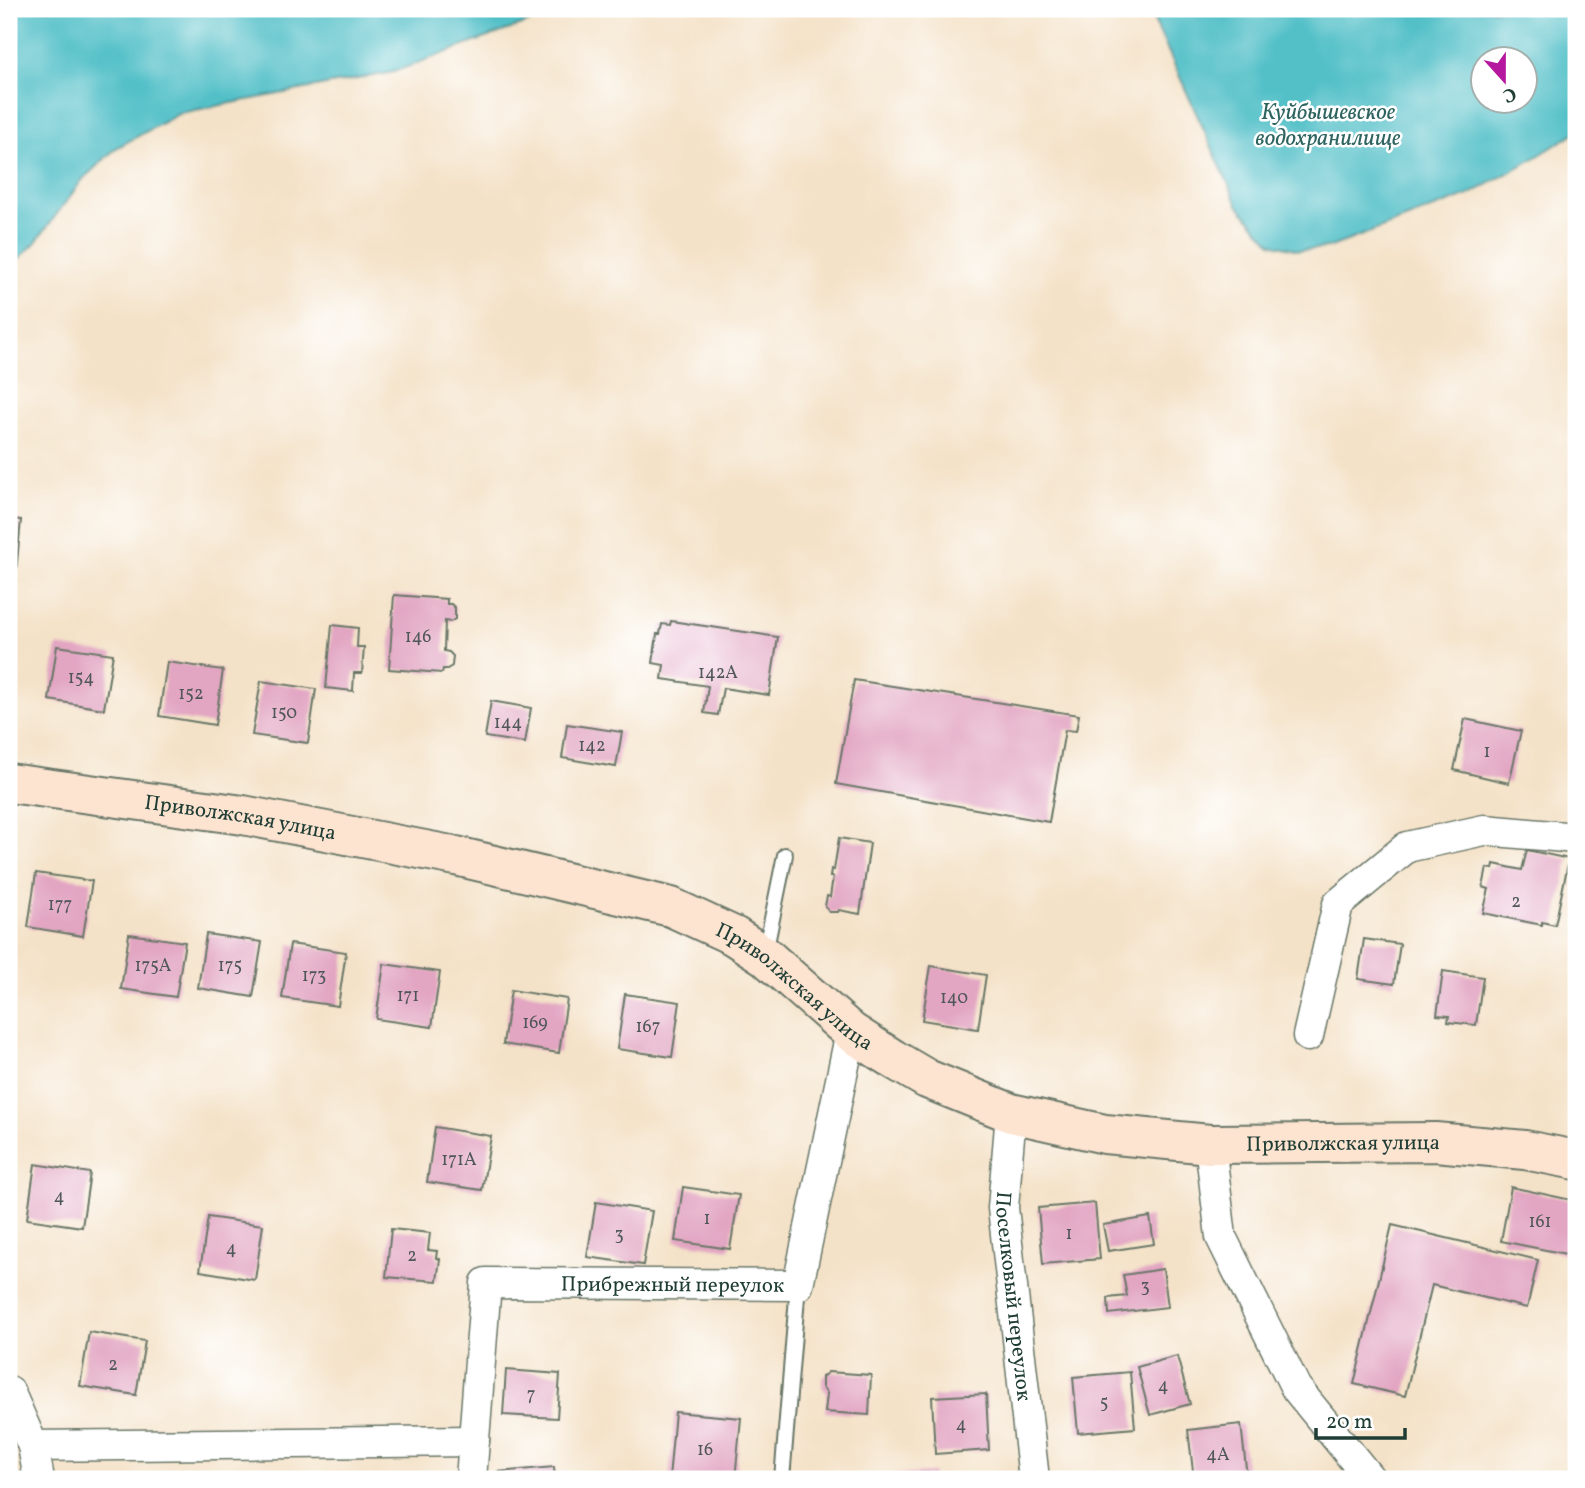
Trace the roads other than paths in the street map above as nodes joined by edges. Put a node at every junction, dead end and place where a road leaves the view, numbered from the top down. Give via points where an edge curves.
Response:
1 (9, 783) edge
2 (1576, 838) edge
3 (785, 855) dead end
4 (765, 956) junction
5 (851, 1032) junction
6 (1308, 1035) dead end
7 (1011, 1113) junction
8 (1210, 1144) junction
9 (1576, 1160) edge
10 (798, 1285) junction
11 (9, 1391) edge
12 (474, 1441) junction
13 (33, 1446) junction
14 (39, 1479) edge
15 (471, 1479) edge
16 (782, 1479) edge
17 (1034, 1479) edge
18 (1370, 1479) edge

1 - 4 main road, Приволжская улица via 243,815 456,856 671,907
2 - 6 street via 1484,830 1407,847 1338,904
3 - 4 lane
4 - 5 main road, Приволжская улица
5 - 7 main road, Приволжская улица via 927,1079
5 - 10 street, Прибрежный переулок
7 - 8 main road, Приволжская улица via 1104,1134
7 - 17 street, Поселковый переулок via 1003,1208
8 - 9 main road, Приволжская улица via 1435,1142
8 - 18 street via 1222,1237 1296,1388
10 - 12 street, Прибрежный переулок via 485,1283
10 - 16 lane
11 - 13 street
12 - 13 street
12 - 15 street, Прибрежный переулок
13 - 14 street

